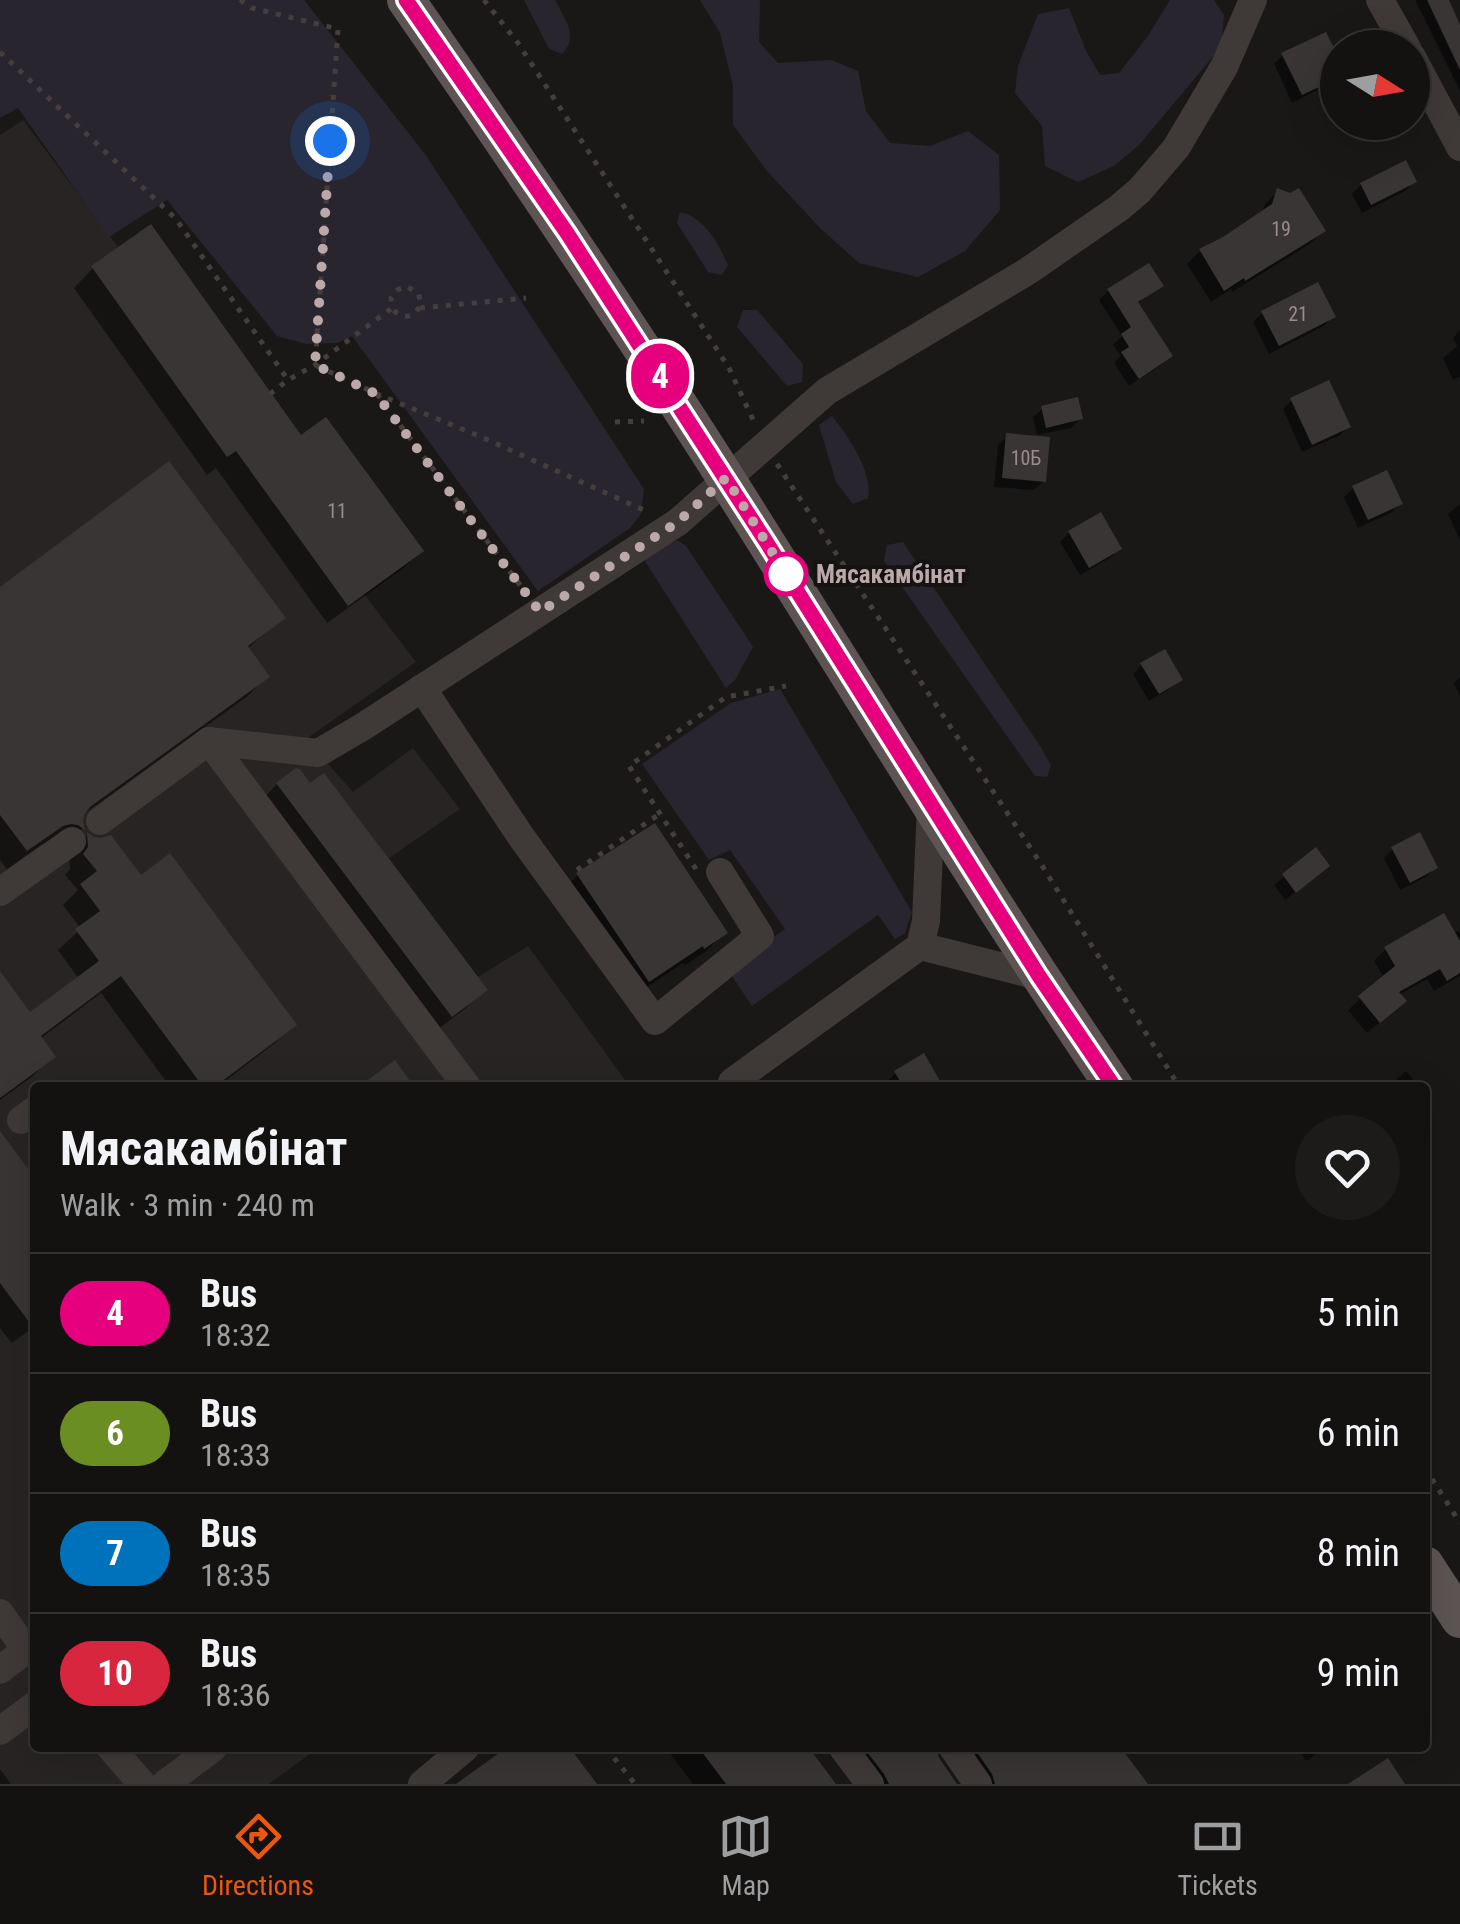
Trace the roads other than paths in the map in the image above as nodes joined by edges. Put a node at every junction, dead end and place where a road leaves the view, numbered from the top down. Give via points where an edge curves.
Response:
1 (406, 0) edge
2 (1253, 0) edge
3 (1380, 0) edge
4 (1397, 30) edge
5 (1430, 90) edge
6 (1460, 147) edge
7 (726, 478) junction
8 (422, 688) junction
9 (210, 741) junction
10 (931, 802) junction
11 (100, 820) dead end
12 (72, 841) dead end
13 (720, 872) road end
14 (0, 892) edge
15 (920, 946) junction
16 (1039, 976) junction
17 (464, 1082) edge
18 (732, 1082) edge
19 (1111, 1082) edge
20 (1430, 1573) edge
21 (0, 1613) edge
22 (1460, 1619) edge
23 (30, 1646) edge
24 (30, 1648) edge
25 (0, 1670) edge
26 (30, 1709) edge
27 (0, 1732) edge
28 (114, 1752) edge
29 (208, 1752) edge
30 (460, 1752) edge
31 (847, 1752) edge
32 (956, 1752) edge
33 (423, 1783) edge
34 (142, 1784) edge
35 (165, 1784) edge
36 (870, 1784) edge
37 (978, 1784) edge

1 - 7 main road
2 - 7 street via 1202,107 1140,190 1043,261 828,392
3 - 4 street
5 - 6 street
7 - 8 street via 678,522
7 - 10 main road
8 - 9 street via 318,752
8 - 13 street via 655,1020 760,936
9 - 11 street
9 - 17 street
10 - 15 street
10 - 16 main road
12 - 14 street
15 - 16 street
15 - 18 street
16 - 19 main road
20 - 22 main road
21 - 23 street
24 - 25 street
26 - 27 street
28 - 34 street
29 - 35 street
30 - 33 street
31 - 36 street
32 - 37 street

